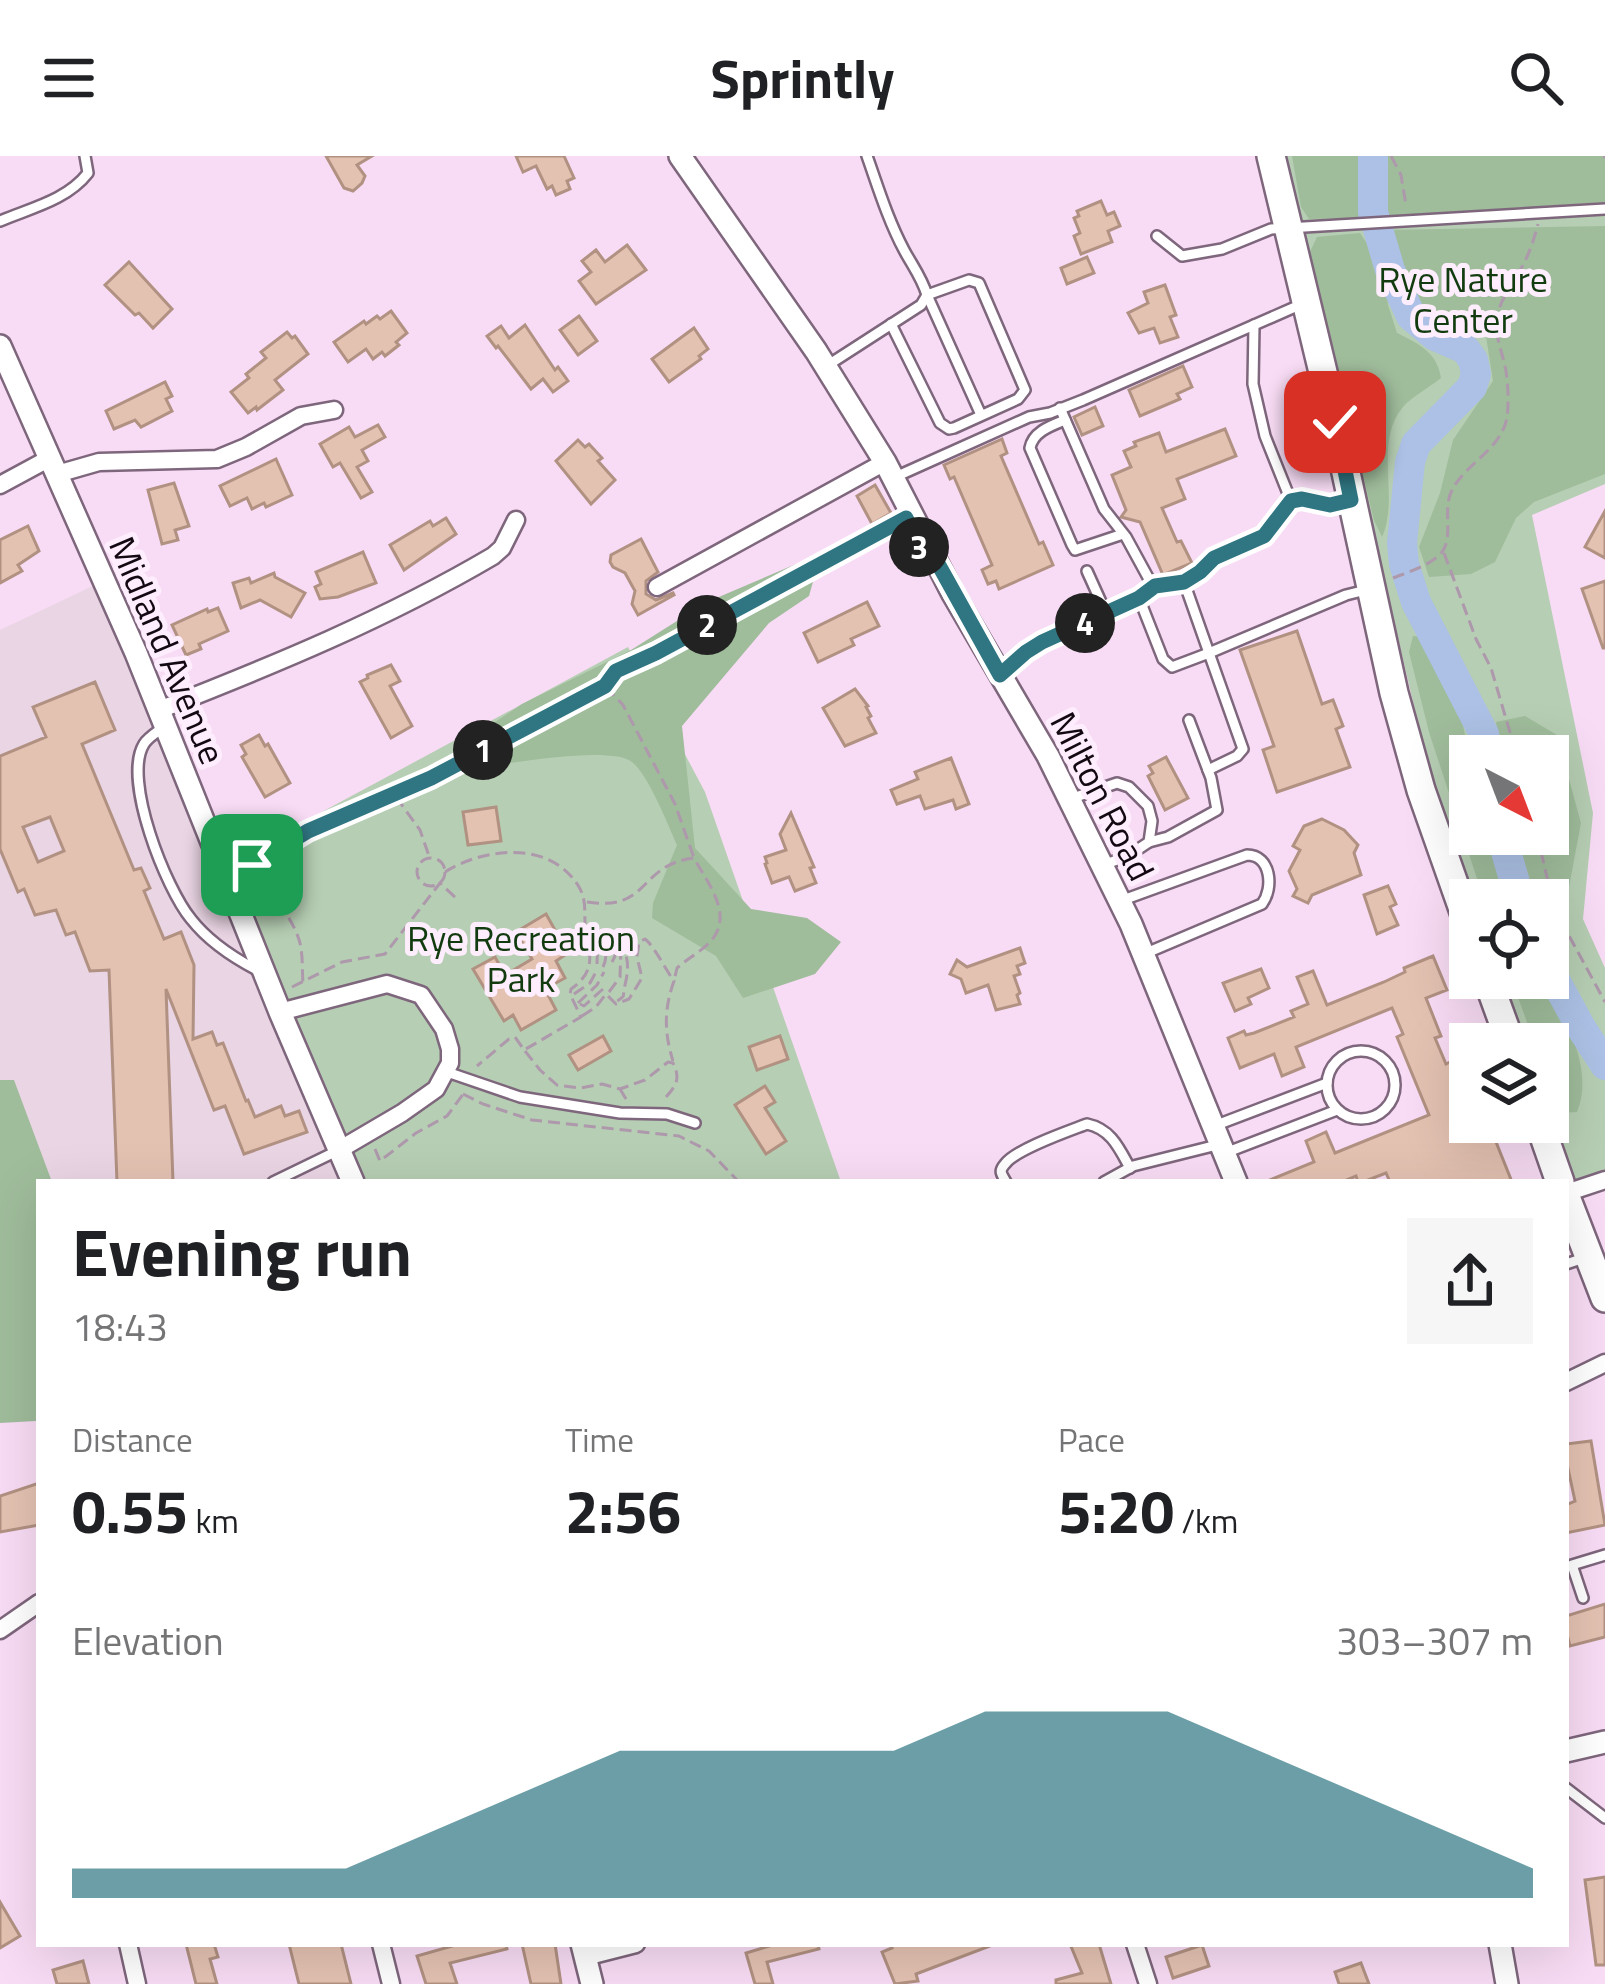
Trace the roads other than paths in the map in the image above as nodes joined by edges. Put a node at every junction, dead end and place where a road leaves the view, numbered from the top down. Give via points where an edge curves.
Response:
1 (85, 156) edge
2 (680, 156) edge
3 (867, 156) edge
4 (1270, 161) edge
5 (1605, 209) edge
6 (0, 221) edge
7 (1288, 229) junction
8 (1157, 236) dead end
9 (926, 295) junction
10 (1307, 302) junction
11 (891, 324) junction
12 (1254, 325) junction
13 (0, 346) edge
14 (825, 367) junction
15 (1060, 409) junction
16 (334, 410) dead end
17 (981, 415) junction
18 (1065, 421) junction
19 (53, 466) junction
20 (889, 470) junction
21 (0, 485) edge
22 (1351, 500) junction
23 (1291, 501) junction
24 (517, 520) dead end
25 (1123, 534) junction
26 (1088, 571) dead end
27 (1184, 582) junction
28 (1381, 584) junction
29 (1155, 586) junction
30 (657, 587) dead end
31 (1139, 598) junction
32 (1106, 613) junction
33 (1209, 653) junction
34 (1000, 675) junction
35 (162, 718) junction
36 (1189, 720) dead end
37 (1208, 770) junction
38 (1070, 799) junction
39 (1149, 842) junction
40 (1103, 865) junction
41 (1453, 879) edge
42 (1120, 901) junction
43 (1144, 954) junction
44 (266, 975) junction
45 (280, 1012) junction
46 (447, 1072) junction
47 (1327, 1083) junction
48 (1314, 1088) junction
49 (1337, 1110) junction
50 (1325, 1114) junction
51 (695, 1123) dead end
52 (1220, 1141) junction
53 (1547, 1143) edge
54 (339, 1150) junction
55 (1130, 1168) junction
56 (279, 1179) edge
57 (352, 1179) edge
58 (1004, 1179) edge
59 (1110, 1179) edge
60 (1235, 1179) edge
61 (1560, 1179) edge
62 (1605, 1180) edge
63 (1569, 1194) edge
64 (1569, 1213) edge
65 (1577, 1260) edge
66 (1605, 1298) edge
67 (1605, 1363) edge
68 (1569, 1381) edge
69 (1605, 1555) edge
70 (1583, 1598) dead end
71 (36, 1605) edge
72 (0, 1630) edge
73 (1605, 1742) edge
74 (1569, 1750) edge
75 (1569, 1790) edge
76 (1605, 1818) edge
77 (129, 1947) edge
78 (382, 1947) edge
79 (1136, 1947) edge
80 (1501, 1947) edge
81 (584, 1951) edge
82 (137, 1984) edge
83 (391, 1984) edge
84 (592, 1984) edge
85 (1148, 1984) edge
86 (1507, 1984) edge

1 - 6 lane via 80,184
2 - 14 street, Milton Road
3 - 9 lane
4 - 7 main road
5 - 7 lane
7 - 8 lane via 1182,256
7 - 10 main road
9 - 11 lane
9 - 17 lane
9 - 17 lane via 969,280 983,289 1024,390
10 - 12 lane
10 - 22 main road
11 - 14 lane
11 - 17 lane via 940,423 949,429
12 - 15 lane
12 - 23 lane via 1253,384
13 - 19 street, Midland Avenue
14 - 20 street, Milton Road
15 - 18 lane
15 - 20 lane
16 - 19 street via 301,416 217,458
18 - 25 lane
18 - 25 lane via 1036,434 1030,448 1072,545
19 - 21 street
19 - 35 street, Midland Avenue
20 - 30 street
20 - 34 street, Milton Road
22 - 23 lane
22 - 28 main road
23 - 27 lane via 1264,536
24 - 35 street via 493,556 427,595
25 - 29 lane
26 - 32 lane
27 - 29 lane
27 - 33 lane
28 - 33 lane
28 - 41 main road via 1416,773
29 - 31 lane
31 - 32 lane
31 - 33 lane via 1167,665
32 - 34 lane via 1042,642
33 - 37 lane via 1244,749
34 - 38 street, Milton Road
35 - 44 street, Midland Avenue
35 - 44 lane via 136,770 152,842 190,919 226,954
36 - 37 lane
37 - 39 lane via 1217,810
38 - 39 lane via 1117,783 1129,787 1148,806
38 - 40 street, Milton Road
39 - 40 lane
40 - 42 street, Milton Road
42 - 43 street, Milton Road
42 - 43 lane via 1247,855 1261,858 1268,872 1262,904
43 - 52 street, Milton Road
44 - 45 street, Midland Avenue
45 - 46 street via 387,984 405,988 421,995 444,1029
45 - 54 street, Midland Avenue
46 - 51 lane via 563,1106
46 - 54 street via 402,1114
47 - 48 lane
47 - 49 lane
47 - 49 lane via 1340,1058 1360,1051 1381,1058 1393,1075 1392,1098 1377,1115 1355,1119
48 - 50 lane
48 - 52 lane
49 - 50 lane
50 - 52 lane
52 - 55 lane
52 - 60 street, Milton Road
53 - 61 main road
54 - 56 lane
54 - 57 street, Midland Avenue
55 - 58 lane via 1104,1130 1087,1124 1010,1160
55 - 59 lane
62 - 63 street
64 - 65 main road
65 - 66 main road
67 - 68 street
69 - 70 lane via 1572,1564
71 - 72 street
73 - 74 street
75 - 76 lane
77 - 82 street
78 - 83 street
79 - 85 street
80 - 86 street
81 - 84 street

